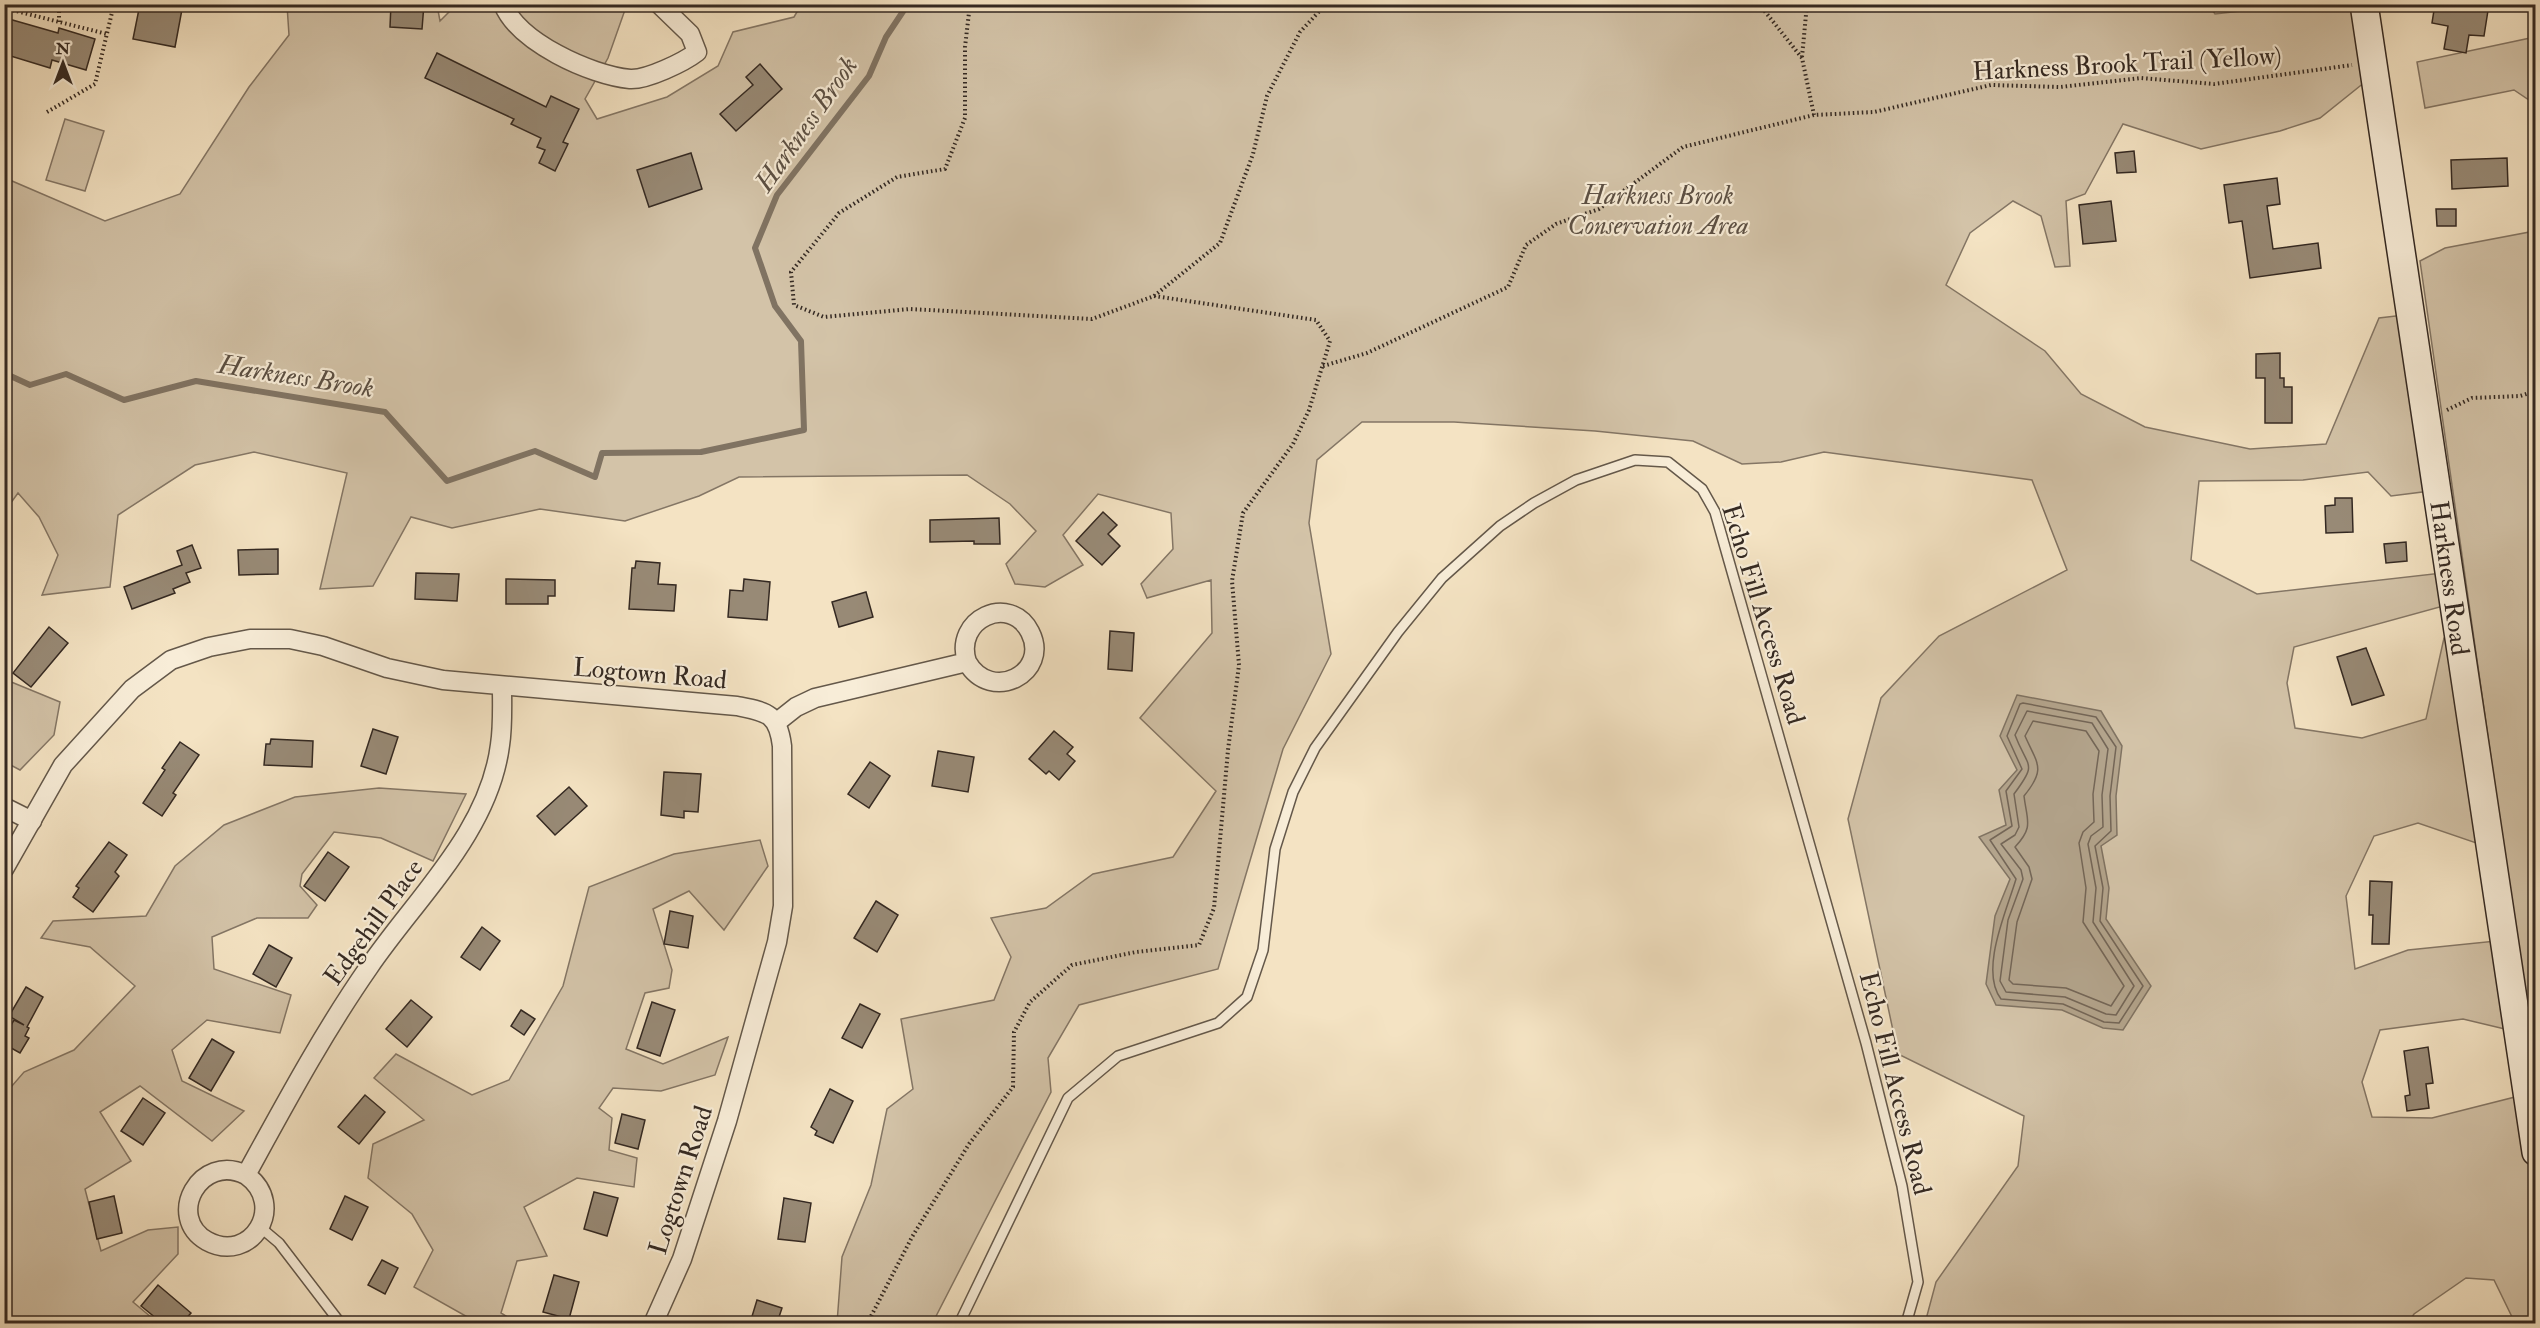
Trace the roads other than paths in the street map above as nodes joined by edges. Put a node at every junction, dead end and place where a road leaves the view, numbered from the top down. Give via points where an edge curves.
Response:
1 (503, 4) edge
2 (659, 4) edge
3 (2364, 4) edge
4 (967, 662) dead end
5 (502, 686) junction
6 (777, 722) junction
7 (4, 807) edge
8 (32, 821) junction
9 (4, 869) edge
10 (2535, 1152) edge
11 (246, 1175) junction
12 (260, 1227) junction
13 (340, 1323) edge
14 (653, 1323) edge
15 (959, 1323) edge
16 (1906, 1323) edge

1 - 2 street via 523,33 558,54 632,79 683,63 697,52 690,34
3 - 10 main road, Harkness Road
4 - 6 street via 815,698
5 - 6 street, Logtown Road via 737,706 768,714
5 - 8 street, Logtown Road via 406,672 290,639 250,639 209,647 171,660 132,689 63,765
5 - 11 street, Edgehill Place via 500,746 478,812 461,844 349,996
6 - 14 street, Logtown Road via 782,746 784,856 783,906 777,942 727,1121 682,1259
7 - 8 street
8 - 9 street, Logtown Road
11 - 12 street via 258,1186 264,1201
11 - 12 street via 225,1170 204,1177 191,1194 189,1215 199,1234 218,1245 245,1242
12 - 13 lane via 279,1243
15 - 16 lane, Echo Fill Access Road via 1068,1098 1118,1056 1218,1023 1247,998 1263,950 1275,849 1293,792 1315,748 1398,632 1442,578 1500,526 1576,480 1635,460 1668,462 1702,489 1715,512 1863,1032 1902,1186 1918,1282

